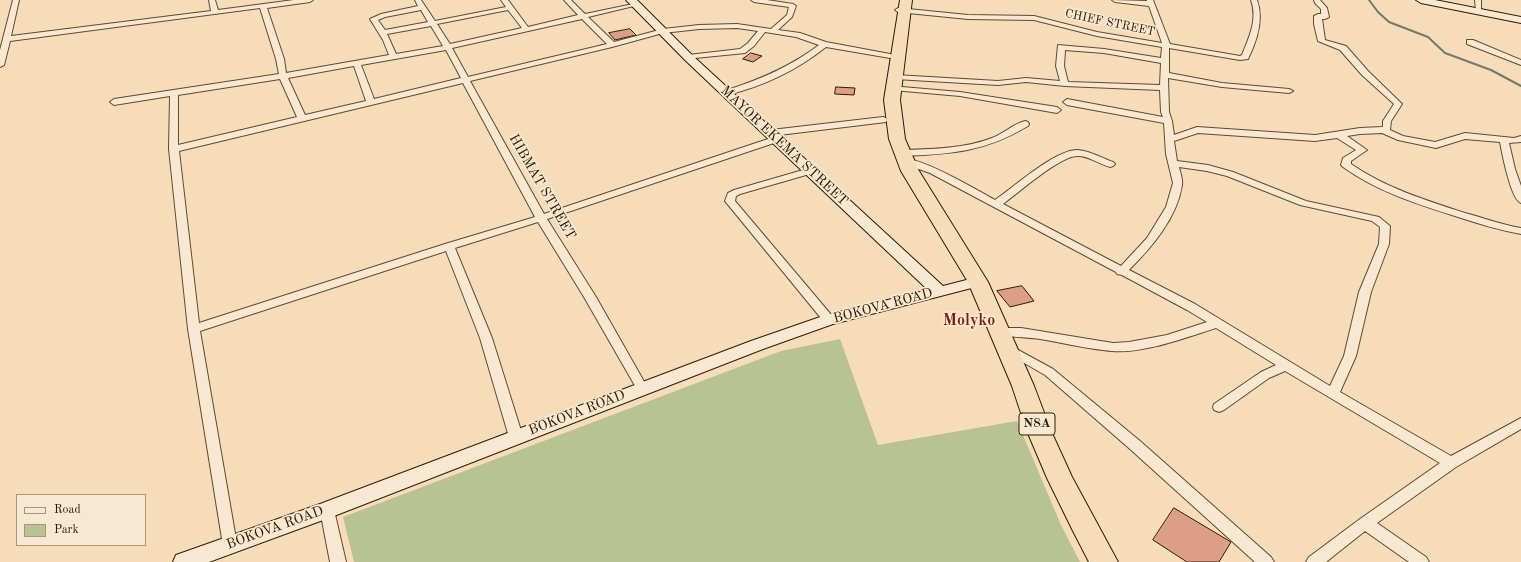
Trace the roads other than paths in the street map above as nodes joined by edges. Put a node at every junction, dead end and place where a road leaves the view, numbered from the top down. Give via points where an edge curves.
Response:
1 (16, 0) edge
2 (212, 0) edge
3 (310, 0) edge
4 (504, 0) edge
5 (567, 0) edge
6 (754, 0) edge
7 (1115, 0) edge
8 (1254, 0) edge
9 (1318, 0) edge
10 (1421, 0) edge
11 (1478, 0) edge
12 (422, 2) edge
13 (634, 2) edge
14 (1151, 2) edge
15 (902, 5) edge
16 (263, 7) junction
17 (510, 8) junction
18 (1479, 11) junction
19 (215, 13) junction
20 (583, 16) junction
21 (1521, 20) edge
22 (432, 22) junction
23 (526, 29) junction
24 (763, 30) junction
25 (663, 31) junction
26 (772, 32) junction
27 (382, 33) junction
28 (6, 39) junction
29 (1470, 42) dead end
30 (825, 44) junction
31 (612, 45) junction
32 (448, 47) junction
33 (1167, 47) junction
34 (2, 52) edge
35 (890, 56) junction
36 (393, 57) junction
37 (688, 57) junction
38 (1165, 62) junction
39 (357, 63) junction
40 (1521, 63) edge
41 (0, 65) edge
42 (1166, 75) junction
43 (283, 76) junction
44 (466, 79) junction
45 (894, 83) junction
46 (1065, 84) junction
47 (1164, 88) junction
48 (1289, 91) dead end
49 (174, 92) junction
50 (727, 93) junction
51 (114, 102) dead end
52 (371, 102) junction
53 (1067, 102) dead end
54 (1057, 110) dead end
55 (302, 118) junction
56 (883, 120) junction
57 (1168, 120) junction
58 (1025, 124) dead end
59 (1383, 130) junction
60 (1339, 135) junction
61 (774, 136) junction
62 (1170, 139) junction
63 (1521, 139) edge
64 (1504, 140) junction
65 (174, 149) junction
66 (904, 157) junction
67 (1173, 163) junction
68 (1110, 164) dead end
69 (810, 171) junction
70 (1521, 200) edge
71 (996, 204) junction
72 (541, 218) junction
73 (1521, 231) edge
74 (449, 246) junction
75 (1122, 272) junction
76 (973, 283) junction
77 (939, 291) junction
78 (830, 320) junction
79 (1217, 323) junction
80 (194, 329) junction
81 (1003, 339) junction
82 (1286, 366) junction
83 (642, 388) junction
84 (1333, 393) junction
85 (1219, 407) dead end
86 (1521, 423) edge
87 (516, 437) junction
88 (1451, 463) junction
89 (327, 510) junction
90 (1365, 523) junction
91 (230, 545) junction
92 (182, 562) edge
93 (338, 562) edge
94 (1089, 562) edge
95 (1104, 562) edge
96 (1266, 562) edge
97 (1314, 562) edge
98 (1421, 562) edge

1 - 28 street
2 - 19 street
3 - 16 street
4 - 17 street
5 - 20 street
6 - 26 street via 793,6 790,16
7 - 14 street
8 - 33 street, CHIEF STREET via 1258,12 1257,22 1245,57
9 - 59 street via 1324,8 1325,17 1318,16 1322,41 1343,48 1398,104 1387,120 1387,128
10 - 18 street
11 - 18 street
12 - 22 street, HIBMAT STREET
12 - 27 street via 374,19
13 - 20 street
13 - 25 street, MAYOR EKEMA STREET
14 - 33 street
15 - 33 street, CHIEF STREET via 968,17 1034,18 1097,34
15 - 35 highway, N8A
15 - 45 highway, N8A
16 - 19 street
16 - 43 street
17 - 22 street
17 - 23 street
18 - 21 street
19 - 28 street
20 - 23 street
20 - 31 street
22 - 27 street
22 - 32 street, HIBMAT STREET
23 - 32 street
24 - 25 street via 723,26
24 - 26 street
24 - 37 street via 751,45 742,51
25 - 31 street
25 - 37 street, MAYOR EKEMA STREET
26 - 30 street via 797,35
27 - 36 street
28 - 34 street
29 - 40 street
30 - 35 street
30 - 50 street via 773,78
31 - 44 street
32 - 36 street
32 - 44 street, HIBMAT STREET
33 - 38 street
34 - 41 street
35 - 56 highway, N8A via 884,88
36 - 39 street
37 - 50 street, MAYOR EKEMA STREET
38 - 42 street
38 - 46 street via 1060,47 1060,66
39 - 43 street
39 - 52 street
42 - 47 street
42 - 48 street
43 - 49 street
43 - 55 street
44 - 52 street
44 - 72 street, HIBMAT STREET
45 - 46 street via 998,84 1026,80
45 - 54 street
45 - 66 highway, N8A via 893,119 896,139
46 - 47 street
47 - 57 street
49 - 51 street
49 - 65 street
50 - 61 street, MAYOR EKEMA STREET
52 - 55 street
53 - 57 street
55 - 65 street
56 - 61 street
56 - 76 highway, N8A via 893,154 902,173
57 - 62 street
58 - 66 street via 994,142
59 - 60 street
59 - 64 street via 1401,138 1436,145 1465,136
60 - 62 street via 1303,138 1197,130
60 - 73 street via 1362,150 1346,160 1346,165 1379,186 1454,213
61 - 69 street, MAYOR EKEMA STREET
61 - 72 street
62 - 67 street
63 - 64 street
64 - 70 street
65 - 80 street
66 - 71 street
66 - 76 highway, N8A
67 - 75 street via 1178,183 1171,207 1151,240
67 - 84 street via 1230,174 1303,203 1376,219 1384,226 1384,244 1365,292 1350,356
68 - 71 street via 1073,153 1031,178
69 - 77 street, MAYOR EKEMA STREET
69 - 78 street via 737,192 731,195 730,201
71 - 75 street
72 - 74 street
72 - 83 street, HIBMAT STREET
74 - 80 street
74 - 87 street via 486,338
75 - 79 street
76 - 77 street, BOKOVA ROAD
76 - 81 highway, N8A
76 - 94 highway, N8A via 1015,403 1069,526
77 - 78 street, BOKOVA ROAD
78 - 83 street, BOKOVA ROAD
79 - 81 street via 1168,339 1129,346 1113,347 1021,332
79 - 82 street
80 - 91 street
81 - 95 highway, N8A via 1060,478
81 - 96 street via 1049,372
82 - 84 street
82 - 85 street via 1265,375
83 - 87 street, BOKOVA ROAD
84 - 88 street
86 - 88 street
87 - 89 street, BOKOVA ROAD
88 - 90 street
89 - 91 street, BOKOVA ROAD
89 - 93 street
90 - 97 street
90 - 98 street
91 - 92 street, BOKOVA ROAD

